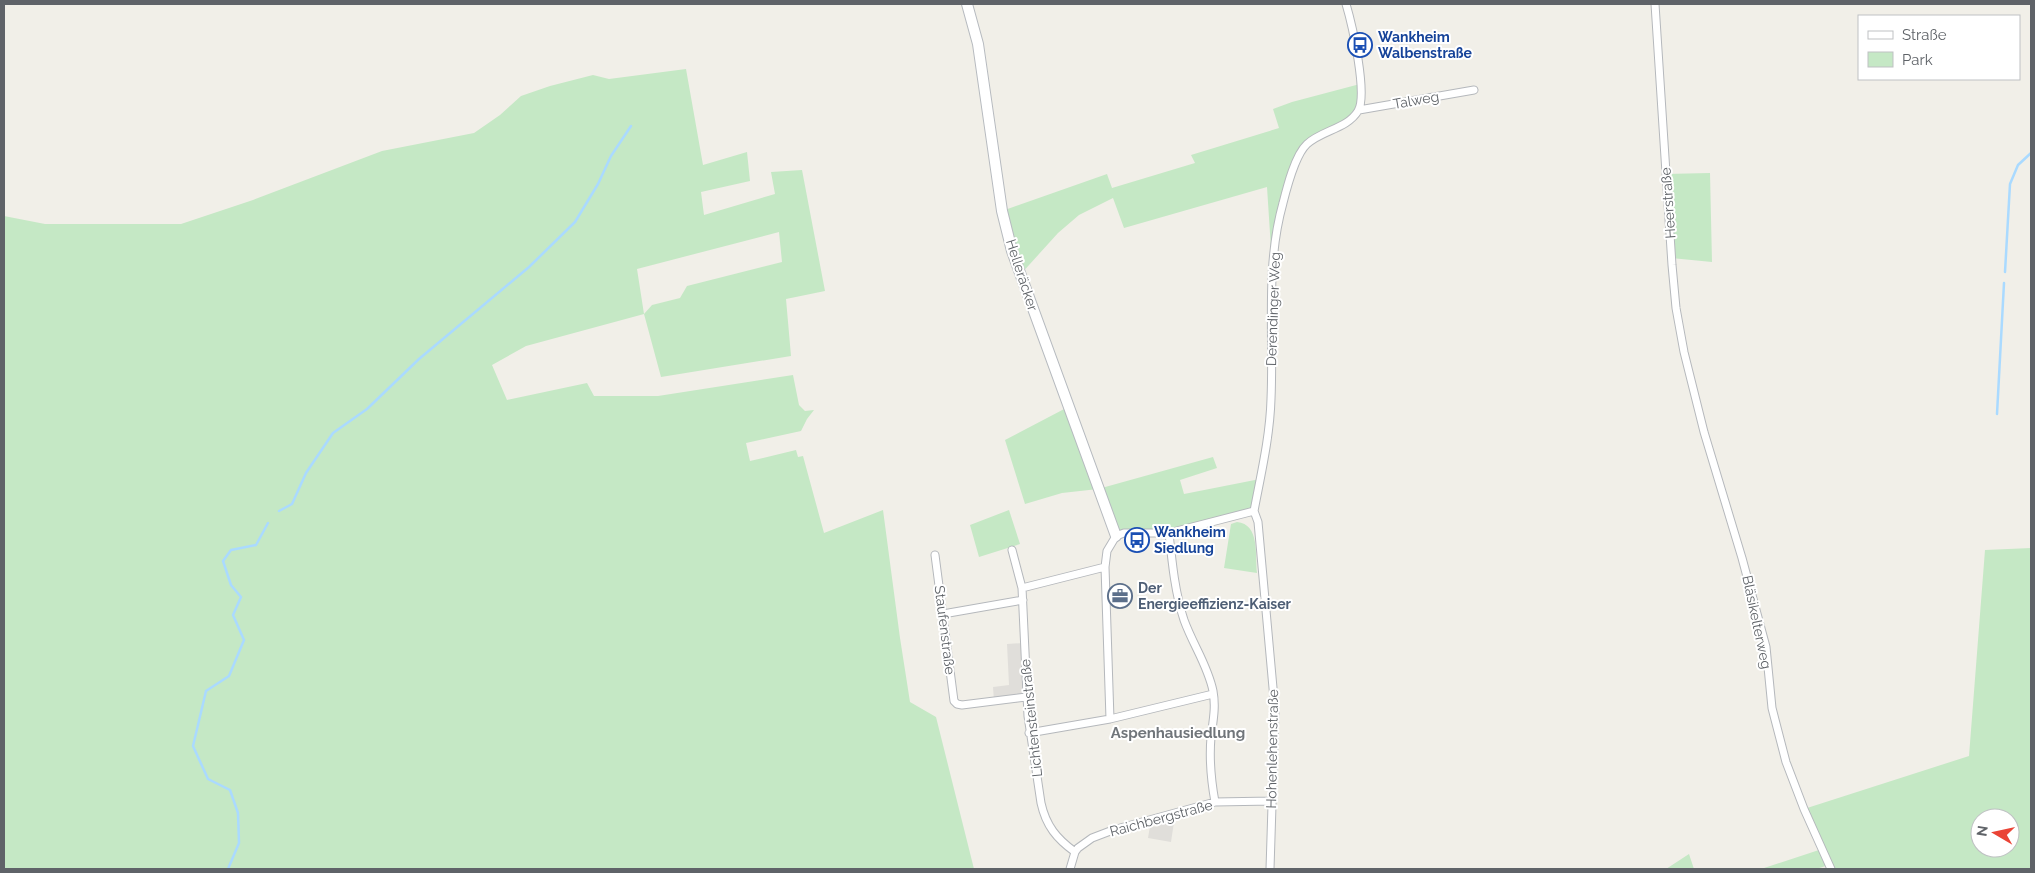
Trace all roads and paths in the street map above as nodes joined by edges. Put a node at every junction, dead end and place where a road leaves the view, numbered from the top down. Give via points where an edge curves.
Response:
1 (967, 4) edge
2 (1346, 4) edge
3 (1655, 4) edge
4 (1474, 90) dead end
5 (1359, 110) junction
6 (1696, 400) joint
7 (1254, 511) junction
8 (1169, 533) junction
9 (1116, 536) junction
10 (1012, 550) dead end
11 (935, 555) dead end
12 (1105, 567) junction
13 (1022, 588) junction
14 (1023, 600) junction
15 (942, 614) junction
16 (1213, 694) junction
17 (1026, 697) junction
18 (1110, 719) junction
19 (1029, 733) junction
20 (1215, 802) junction
21 (1272, 802) junction
22 (1075, 852) junction
23 (1070, 869) edge
24 (1270, 869) edge
25 (1831, 869) edge

1 - 9 street, Helleräcker via 978,44 1002,211 1012,251
2 - 5 street via 1353,29 1362,98
3 - 6 street, Heerstraße via 1676,308
4 - 5 street, Talweg
5 - 7 street, Derendinger Weg via 1352,119 1307,144 1296,163 1282,204 1272,264 1268,437
6 - 25 street, Bläsikelterweg via 1766,647 1772,708 1786,762
7 - 8 street
7 - 21 street, Hohenlehenstraße via 1258,522 1275,710
8 - 9 street via 1124,533
8 - 16 street via 1181,611 1209,673
9 - 12 street via 1107,551
10 - 13 street, Lichtensteinstraße
11 - 15 street, Staufenstraße
12 - 13 street
12 - 18 street
13 - 14 street, Lichtensteinstraße
14 - 15 street
14 - 17 street, Lichtensteinstraße
15 - 17 street, Staufenstraße via 957,704
16 - 18 street
16 - 20 street via 1215,712 1209,771
17 - 19 street, Lichtensteinstraße
18 - 19 street
19 - 22 street, Lichtensteinstraße via 1045,817 1057,838
20 - 21 street, Raichbergstraße
20 - 22 street, Raichbergstraße via 1113,830 1092,838
21 - 24 street, Hohenlehenstraße
22 - 23 street

